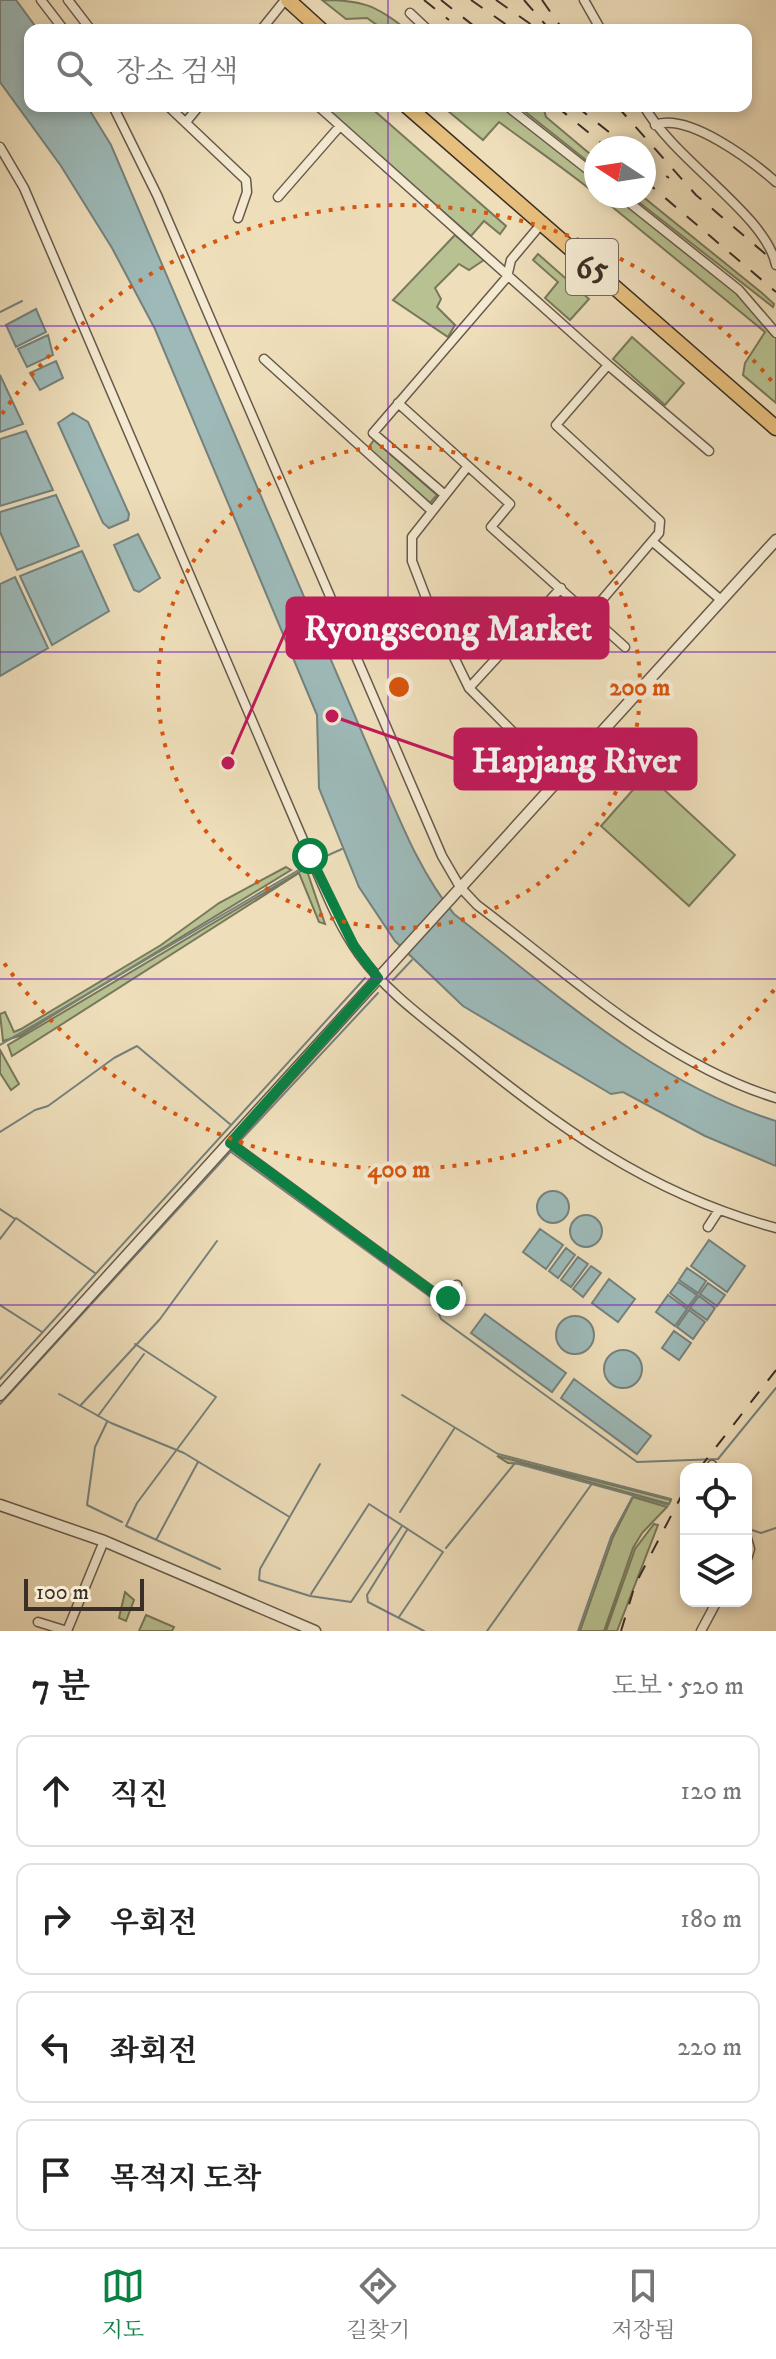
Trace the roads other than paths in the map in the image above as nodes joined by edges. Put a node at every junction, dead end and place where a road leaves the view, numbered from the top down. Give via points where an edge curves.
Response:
1 (41, 0) edge
2 (68, 0) edge
3 (286, 0) edge
4 (584, 0) edge
5 (410, 13) dead end
6 (59, 24) edge
7 (86, 24) edge
8 (266, 24) edge
9 (314, 24) edge
10 (422, 24) edge
11 (598, 24) edge
12 (116, 112) edge
13 (175, 112) edge
14 (194, 112) edge
15 (325, 112) edge
16 (414, 112) edge
17 (515, 112) edge
18 (647, 112) edge
19 (186, 122) junction
20 (655, 125) junction
21 (340, 126) junction
22 (0, 147) edge
23 (584, 167) edge
24 (776, 182) edge
25 (278, 197) dead end
26 (636, 208) edge
27 (238, 218) dead end
28 (542, 223) junction
29 (776, 265) edge
30 (507, 277) junction
31 (776, 333) edge
32 (264, 359) dead end
33 (608, 365) junction
34 (398, 403) junction
35 (776, 428) edge
36 (373, 433) junction
37 (361, 446) junction
38 (709, 451) dead end
39 (468, 466) junction
40 (445, 495) junction
41 (432, 511) junction
42 (776, 540) edge
43 (653, 542) junction
44 (561, 588) junction
45 (721, 600) junction
46 (590, 614) junction
47 (625, 647) dead end
48 (469, 688) junction
49 (560, 779) junction
50 (458, 890) junction
51 (378, 978) junction
52 (776, 1098) edge
53 (230, 1143) junction
54 (719, 1210) junction
55 (708, 1227) dead end
56 (776, 1228) edge
57 (457, 1285) dead end
58 (0, 1395) edge
59 (0, 1505) edge
60 (104, 1541) junction
61 (714, 1607) edge
62 (38, 1622) dead end
63 (315, 1631) edge
64 (701, 1631) edge

1 - 6 street
2 - 7 street
3 - 8 street
3 - 9 main road
4 - 11 street
5 - 10 street
12 - 50 street via 157,195
13 - 19 street
14 - 19 street
15 - 21 street
16 - 28 main road, 65
17 - 23 street
18 - 20 street
19 - 27 street via 246,180
20 - 24 street via 672,123 726,144
20 - 29 street via 764,235
21 - 25 street
21 - 30 street
22 - 51 street via 24,188 310,856 354,946
26 - 31 street via 739,290
28 - 30 street via 511,260
28 - 35 main road, 65
30 - 33 street
30 - 34 street
32 - 37 street
33 - 38 street
33 - 43 street via 556,425 660,521
34 - 36 street
34 - 39 street
36 - 37 street
36 - 40 street
37 - 41 street
39 - 40 street
39 - 44 street via 510,504 491,527
40 - 41 street
41 - 48 street via 412,537 412,561
42 - 45 street
43 - 45 street
43 - 46 street
44 - 46 street
44 - 48 street
45 - 49 street
46 - 47 street
48 - 49 street
49 - 50 street
50 - 51 street
50 - 52 street via 692,1063
51 - 53 street
51 - 54 street via 489,1070 610,1157 666,1190
53 - 57 street via 441,1298 448,1298
53 - 58 street
54 - 55 street
54 - 56 street
59 - 60 street
60 - 62 street via 67,1631
60 - 63 street
61 - 64 street

